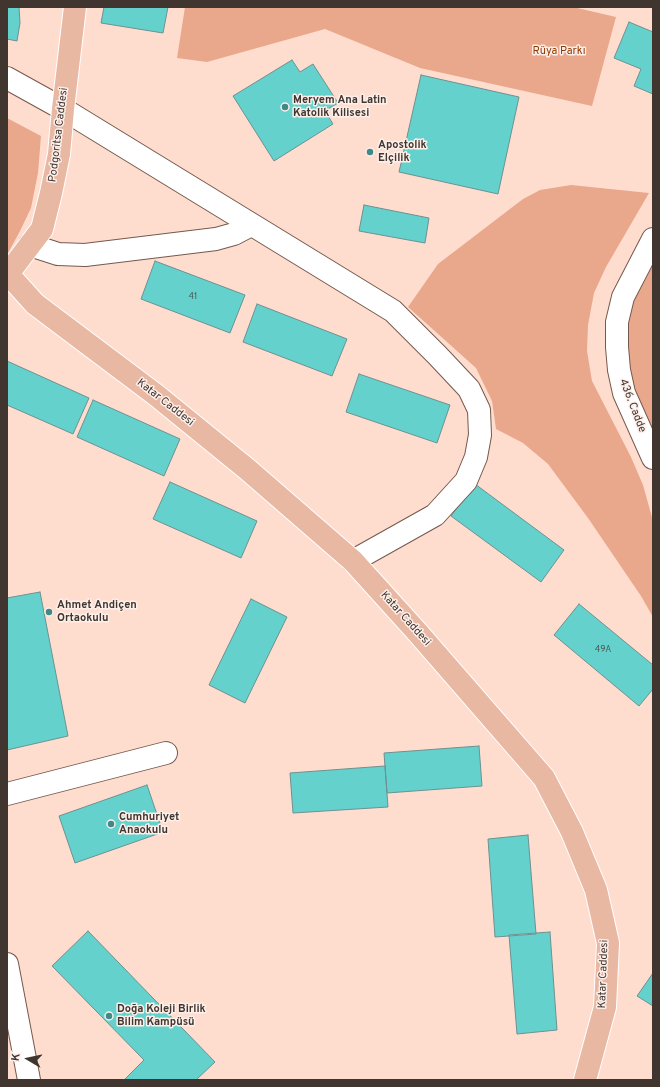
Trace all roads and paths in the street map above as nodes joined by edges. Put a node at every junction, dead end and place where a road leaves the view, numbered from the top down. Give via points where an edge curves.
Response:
1 (75, 7) edge
2 (7, 78) edge
3 (63, 109) junction
4 (250, 225) junction
5 (653, 239) edge
6 (30, 245) junction
7 (8, 275) edge
8 (653, 458) edge
9 (353, 561) junction
10 (166, 753) dead end
11 (7, 794) edge
12 (7, 964) edge
13 (29, 1080) edge
14 (585, 1080) edge

1 - 3 main road, Podgoritsa Caddesi
2 - 3 street
3 - 4 street
3 - 6 main road, Podgoritsa Caddesi via 59,154 51,193 42,229
4 - 6 street via 225,237 85,255 58,254
4 - 9 street via 393,311 469,389 479,410 480,435 476,457 466,481 435,516
5 - 8 street, 436. Cadde via 623,297 617,322 618,370 624,392
6 - 7 main road, Podgoritsa Caddesi
7 - 9 main road, Katar Caddesi via 35,304 156,395 247,469
9 - 14 main road, Katar Caddesi via 544,778 572,832 596,890 608,943 605,1007
10 - 11 street
12 - 13 street

